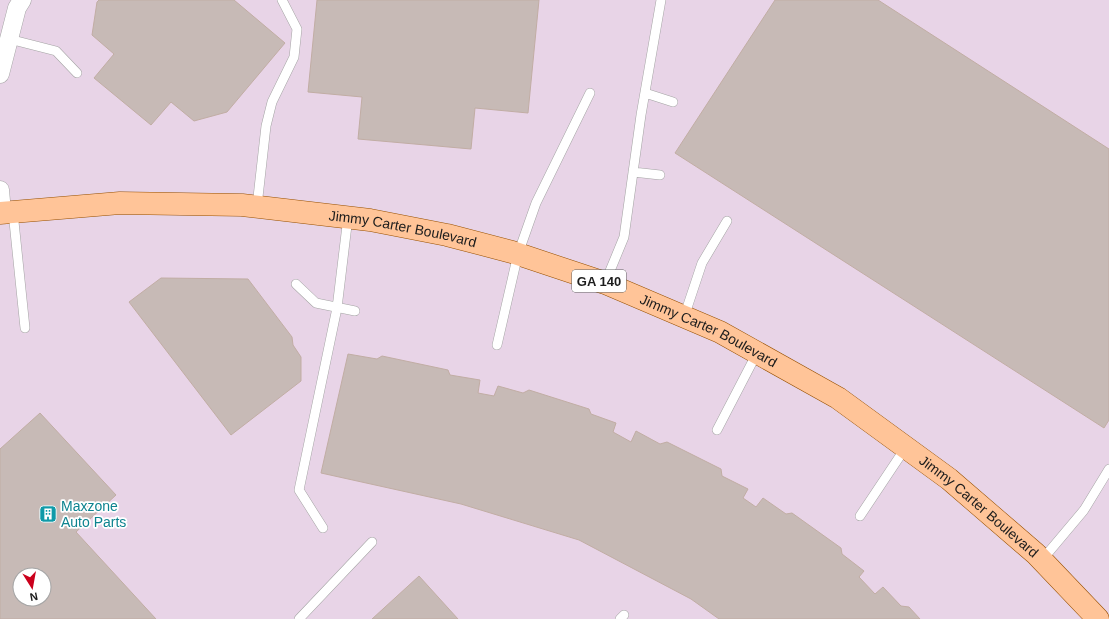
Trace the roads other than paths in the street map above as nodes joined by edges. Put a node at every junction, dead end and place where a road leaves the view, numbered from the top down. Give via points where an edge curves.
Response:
1 (22, 0) edge
2 (282, 0) edge
3 (660, 0) edge
4 (9, 39) junction
5 (77, 73) dead end
6 (0, 74) edge
7 (590, 93) dead end
8 (645, 93) junction
9 (673, 102) dead end
10 (633, 172) junction
11 (660, 175) dead end
12 (0, 190) edge
13 (257, 206) junction
14 (5, 212) edge
15 (348, 217) junction
16 (727, 221) dead end
17 (518, 254) junction
18 (605, 283) junction
19 (296, 284) dead end
20 (337, 308) junction
21 (355, 312) dead end
22 (684, 317) junction
23 (25, 328) dead end
24 (497, 345) dead end
25 (757, 353) junction
26 (717, 430) dead end
27 (906, 447) junction
28 (1109, 469) edge
29 (860, 516) dead end
30 (323, 528) dead end
31 (372, 542) dead end
32 (1042, 560) junction
33 (299, 619) edge
34 (1098, 619) edge

1 - 4 street via 17,8
2 - 13 lane via 297,29 294,57 272,102 266,126
3 - 8 lane
4 - 5 lane via 56,51
4 - 6 street
7 - 17 lane via 536,203
8 - 9 lane
8 - 10 lane
10 - 11 lane
10 - 18 lane via 624,237
12 - 14 street
13 - 14 main road, Jimmy Carter Boulevard / GA 140 via 120,202
13 - 15 main road, Jimmy Carter Boulevard / GA 140
14 - 23 lane
15 - 17 main road, Jimmy Carter Boulevard / GA 140 via 447,234
15 - 20 lane
16 - 22 lane via 702,263
17 - 18 main road, Jimmy Carter Boulevard / GA 140
17 - 24 lane
18 - 22 main road, Jimmy Carter Boulevard / GA 140
19 - 20 lane via 316,302
20 - 21 lane
20 - 30 lane via 299,490
22 - 25 main road, Jimmy Carter Boulevard / GA 140 via 720,332
25 - 26 lane
25 - 27 main road, Jimmy Carter Boulevard / GA 140 via 838,398
27 - 29 lane
27 - 32 main road, Jimmy Carter Boulevard / GA 140 via 949,479
28 - 32 lane via 1084,510
31 - 33 lane
32 - 34 main road, Jimmy Carter Boulevard / GA 140

